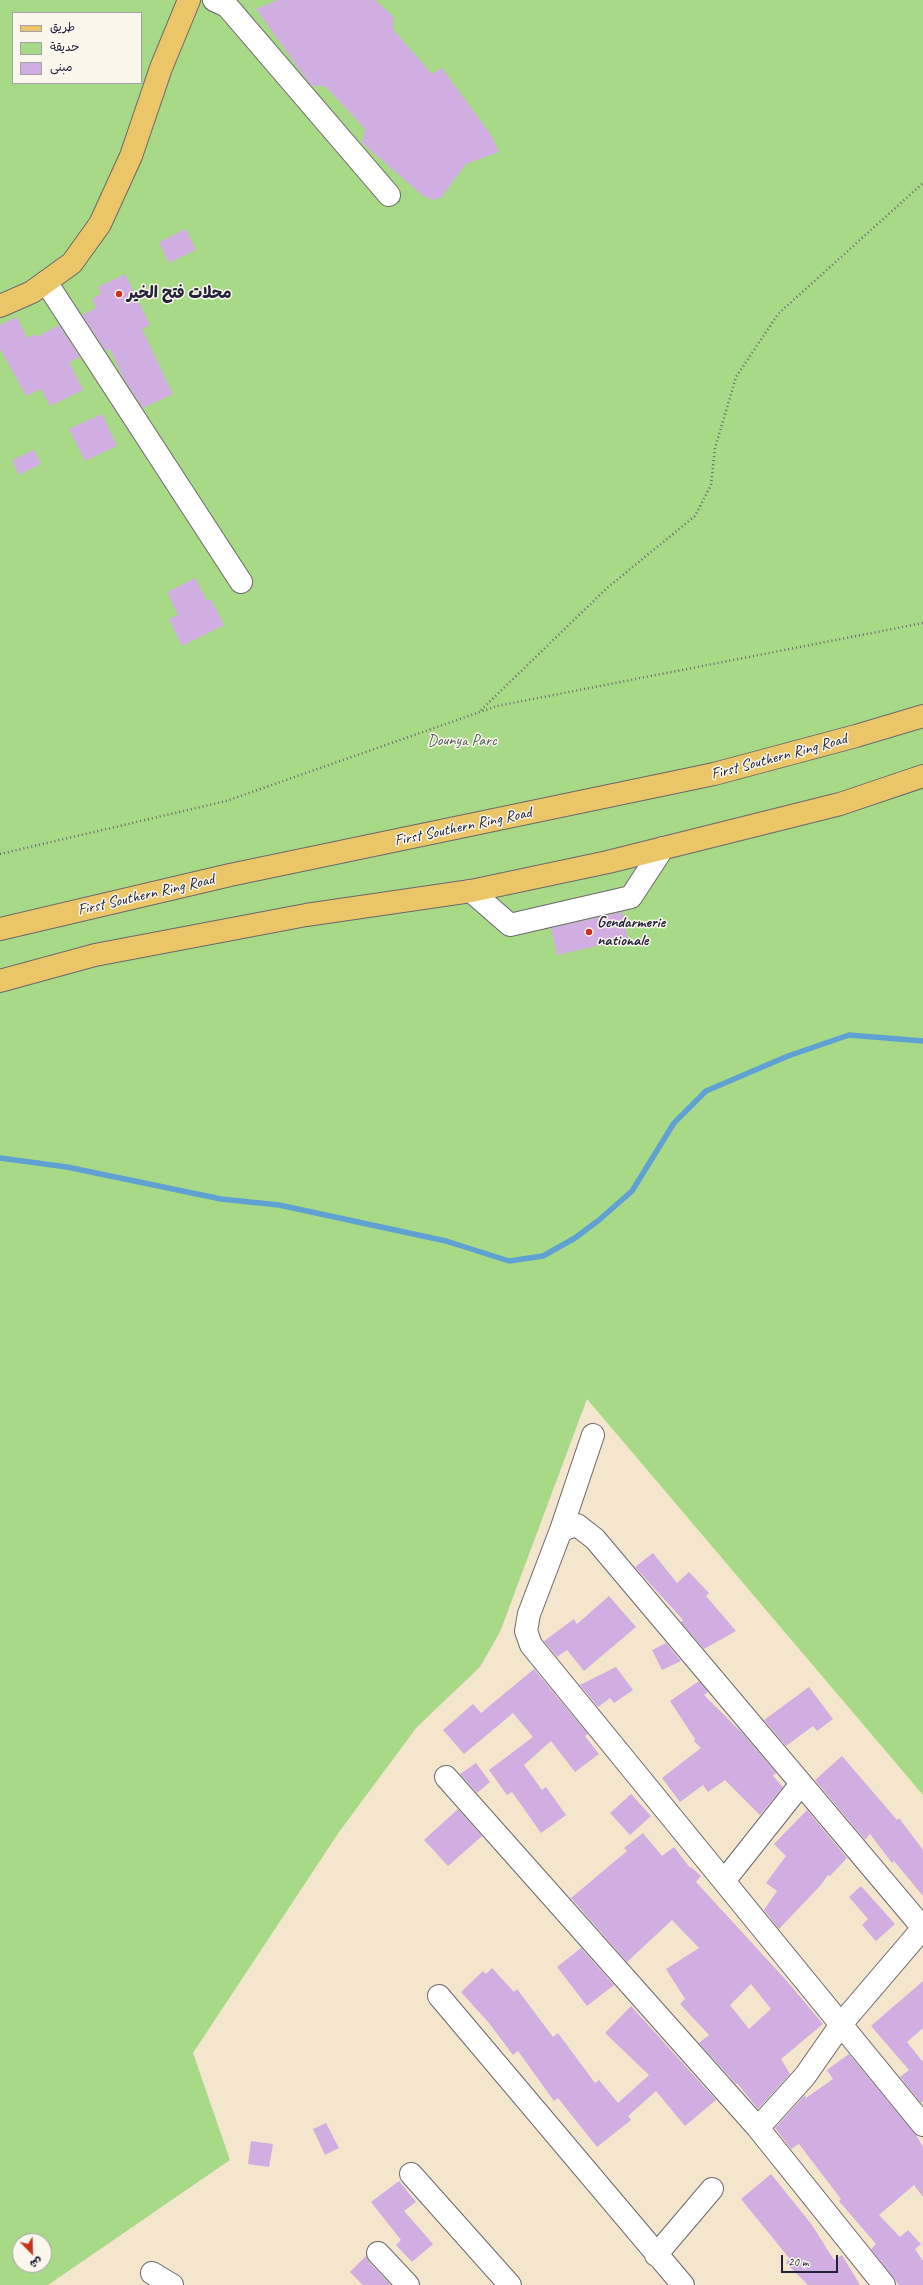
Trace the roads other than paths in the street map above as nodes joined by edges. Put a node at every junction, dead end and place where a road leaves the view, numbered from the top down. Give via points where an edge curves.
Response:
1 (189, 0) edge
2 (214, 0) edge
3 (389, 195) dead end
4 (46, 282) junction
5 (0, 306) edge
6 (241, 582) dead end
7 (923, 716) edge
8 (923, 776) edge
9 (663, 848) junction
10 (471, 891) junction
11 (0, 929) edge
12 (0, 981) edge
13 (593, 1435) dead end
14 (561, 1530) junction
15 (446, 1776) dead end
16 (801, 1784) junction
17 (724, 1881) junction
18 (439, 1996) dead end
19 (842, 2023) junction
20 (923, 2125) edge
21 (758, 2128) junction
22 (411, 2174) dead end
23 (712, 2189) dead end
24 (378, 2253) dead end
25 (656, 2255) junction
26 (152, 2273) dead end
27 (172, 2285) edge
28 (408, 2285) edge
29 (510, 2285) edge
30 (683, 2285) edge
31 (884, 2285) edge

1 - 4 main road via 161,68 131,156 100,224 72,263
2 - 3 street via 227,6
4 - 5 main road via 32,292
4 - 6 street
7 - 11 main road, First Southern Ring Road via 714,774 230,875
8 - 9 main road via 840,804
9 - 10 main road
9 - 10 street via 631,897 510,925
10 - 12 main road via 298,916 95,955
13 - 14 street
14 - 16 street via 577,1526 595,1539
14 - 17 street via 529,1614 526,1631 531,1644
15 - 21 street
16 - 17 street
16 - 19 street via 923,1928
17 - 19 street
18 - 25 street
19 - 20 street
19 - 21 street via 805,2076
21 - 31 street
22 - 29 street
23 - 25 street
24 - 28 street
25 - 30 street
26 - 27 street

